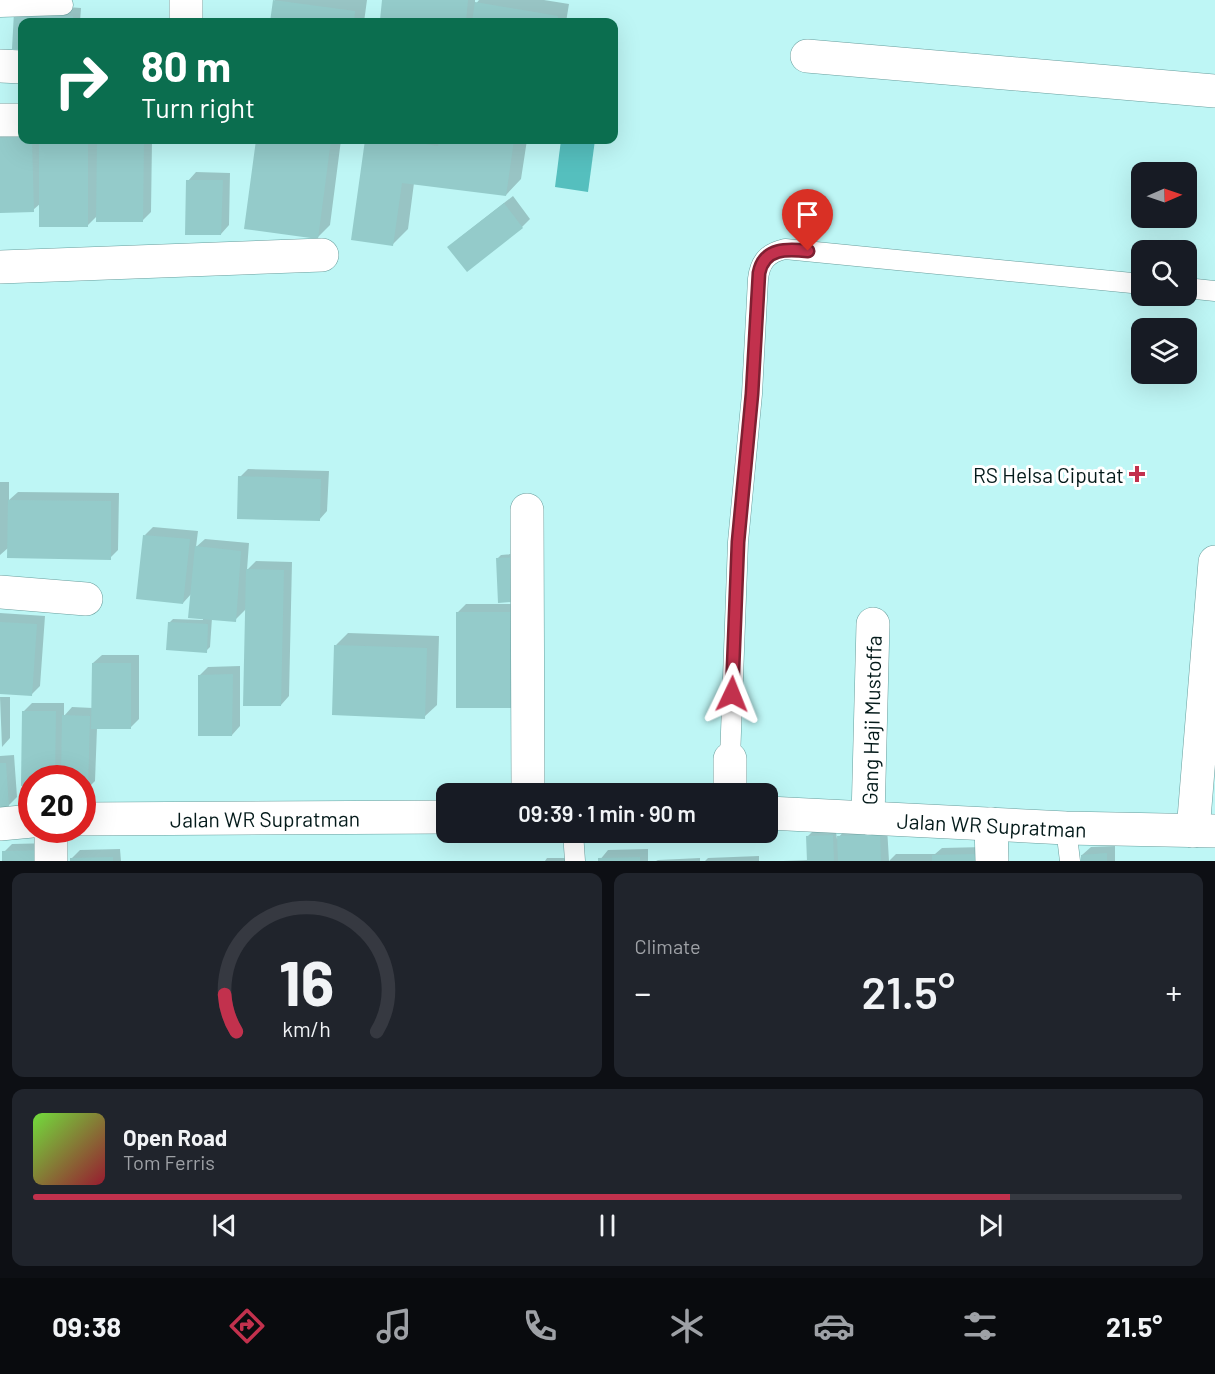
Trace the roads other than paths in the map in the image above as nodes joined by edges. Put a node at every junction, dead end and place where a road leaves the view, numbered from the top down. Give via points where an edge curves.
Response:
1 (186, 0) edge
2 (63, 5) dead end
3 (0, 6) edge
4 (186, 18) edge
5 (807, 56) dead end
6 (0, 66) edge
7 (18, 67) edge
8 (1215, 91) edge
9 (0, 120) edge
10 (18, 120) edge
11 (322, 255) dead end
12 (0, 267) edge
13 (1131, 283) edge
14 (1197, 289) edge
15 (1215, 291) edge
16 (527, 510) dead end
17 (1215, 562) edge
18 (0, 592) edge
19 (86, 598) dead end
20 (873, 624) dead end
21 (730, 759) joint
22 (528, 783) edge
23 (730, 783) edge
24 (778, 814) edge
25 (436, 817) edge
26 (868, 818) junction
27 (96, 819) edge
28 (18, 822) edge
29 (0, 824) edge
30 (991, 824) junction
31 (1066, 828) junction
32 (1204, 831) edge
33 (51, 843) edge
34 (574, 843) edge
35 (51, 861) edge
36 (575, 861) edge
37 (992, 861) edge
38 (1070, 861) edge

1 - 4 street
2 - 3 lane
5 - 8 street
6 - 7 street
9 - 10 street
11 - 12 street
13 - 21 lane via 785,249 765,258 758,279 738,542
14 - 15 lane
16 - 22 street
17 - 32 street
18 - 19 street
20 - 26 street, Gang Haji Mustoffa
21 - 23 street
24 - 26 street, Jalan WR Supratman
25 - 27 street, Jalan WR Supratman
26 - 30 street, Jalan WR Supratman
28 - 29 street
30 - 31 street, Jalan WR Supratman
30 - 37 street
31 - 32 street, Jalan WR Supratman
31 - 38 lane
33 - 35 street
34 - 36 lane

